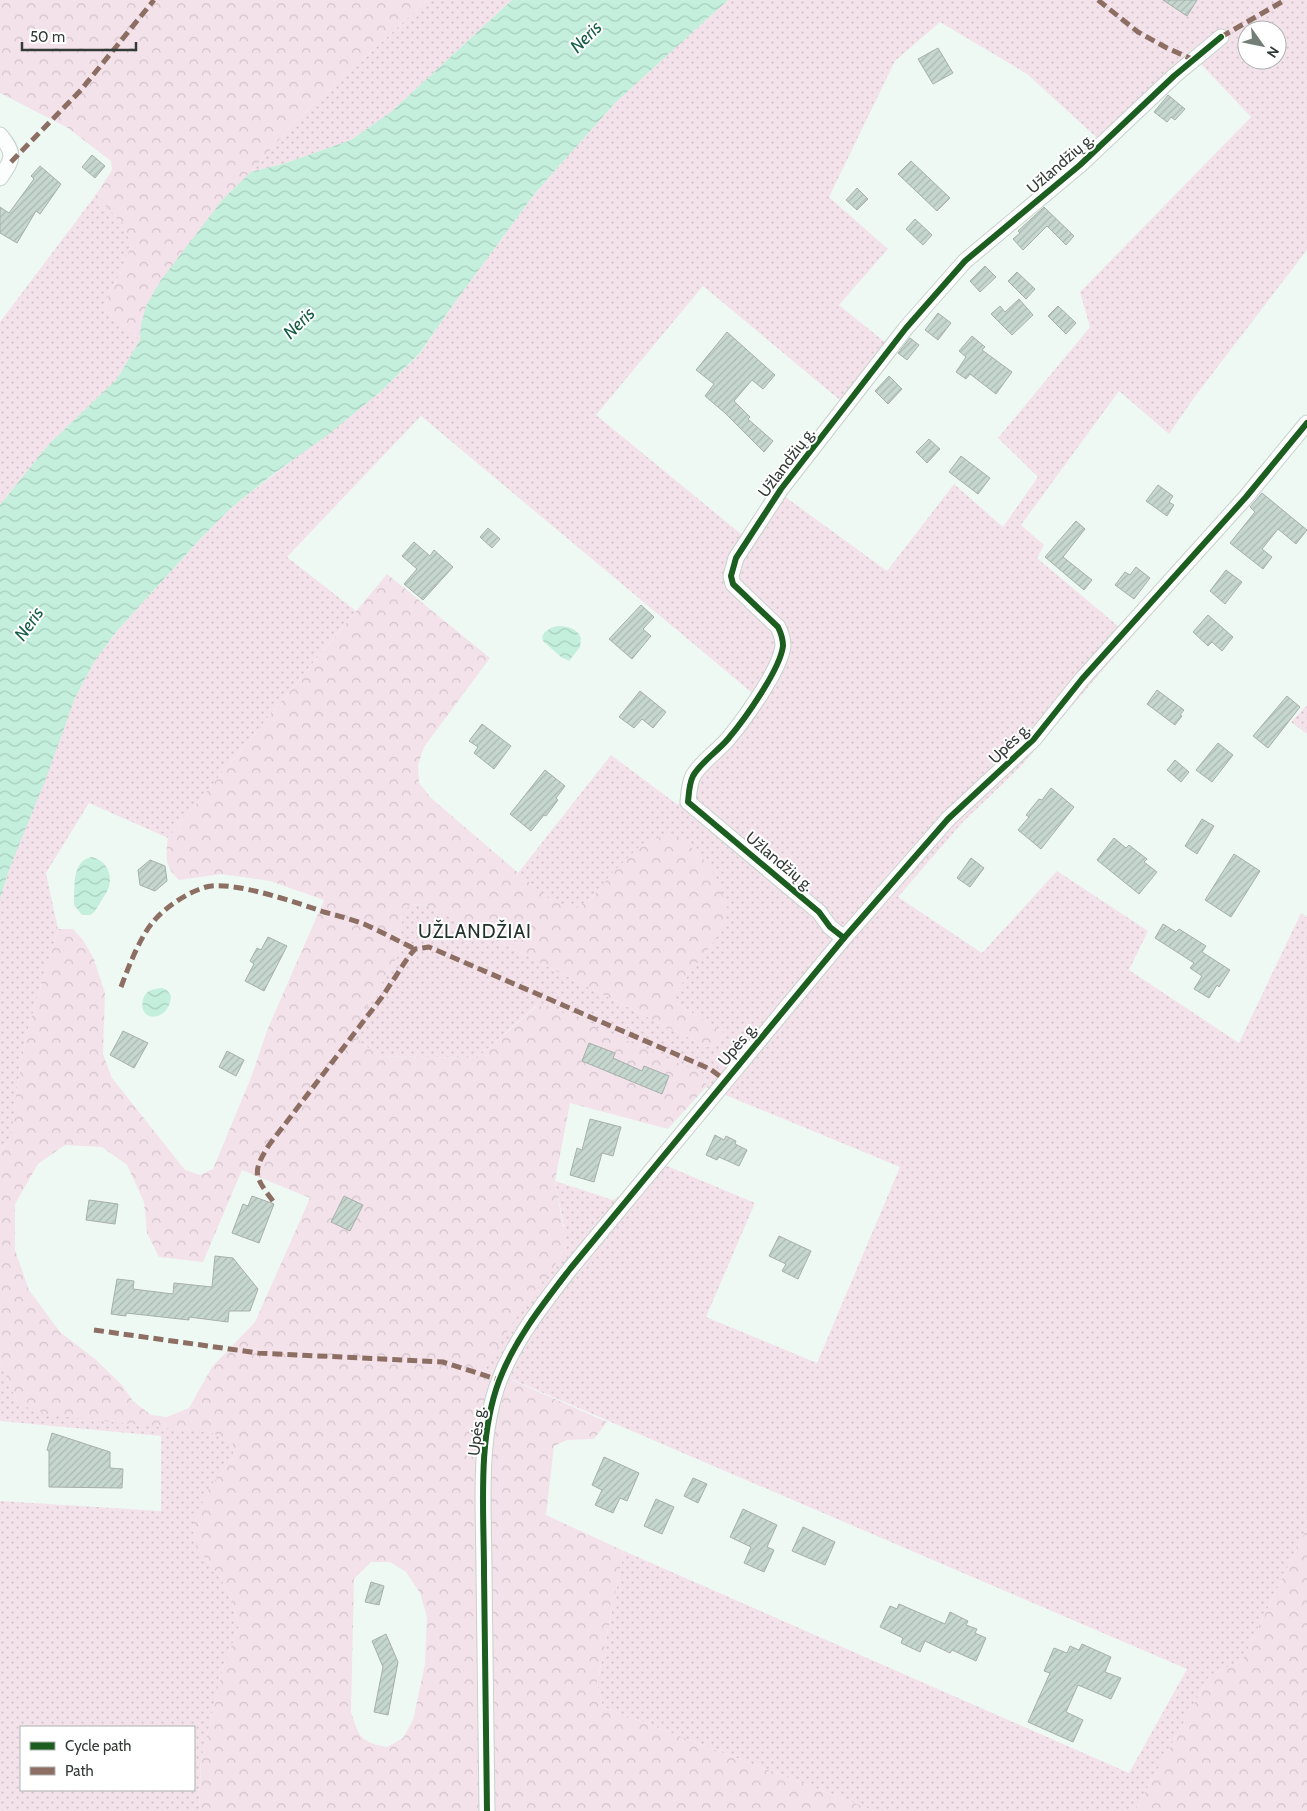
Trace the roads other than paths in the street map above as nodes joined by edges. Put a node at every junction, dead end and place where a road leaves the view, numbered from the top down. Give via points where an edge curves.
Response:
1 (1221, 38) dead end
2 (0, 135) edge
3 (0, 178) edge
4 (1307, 423) edge
5 (844, 938) junction
6 (486, 1811) edge

1 - 5 street, Užlandžių g. via 1174,76 1080,165 966,261 906,328 781,489 736,558 731,576 733,584 778,627 783,645 773,672 750,708 728,740 694,775 688,802 819,912
2 - 3 street via 11,153 11,162
4 - 5 street, Upės g. via 1246,497 1082,679 1034,739 948,819
5 - 6 street, Upės g. via 564,1276 536,1312 499,1380 487,1435 484,1490

